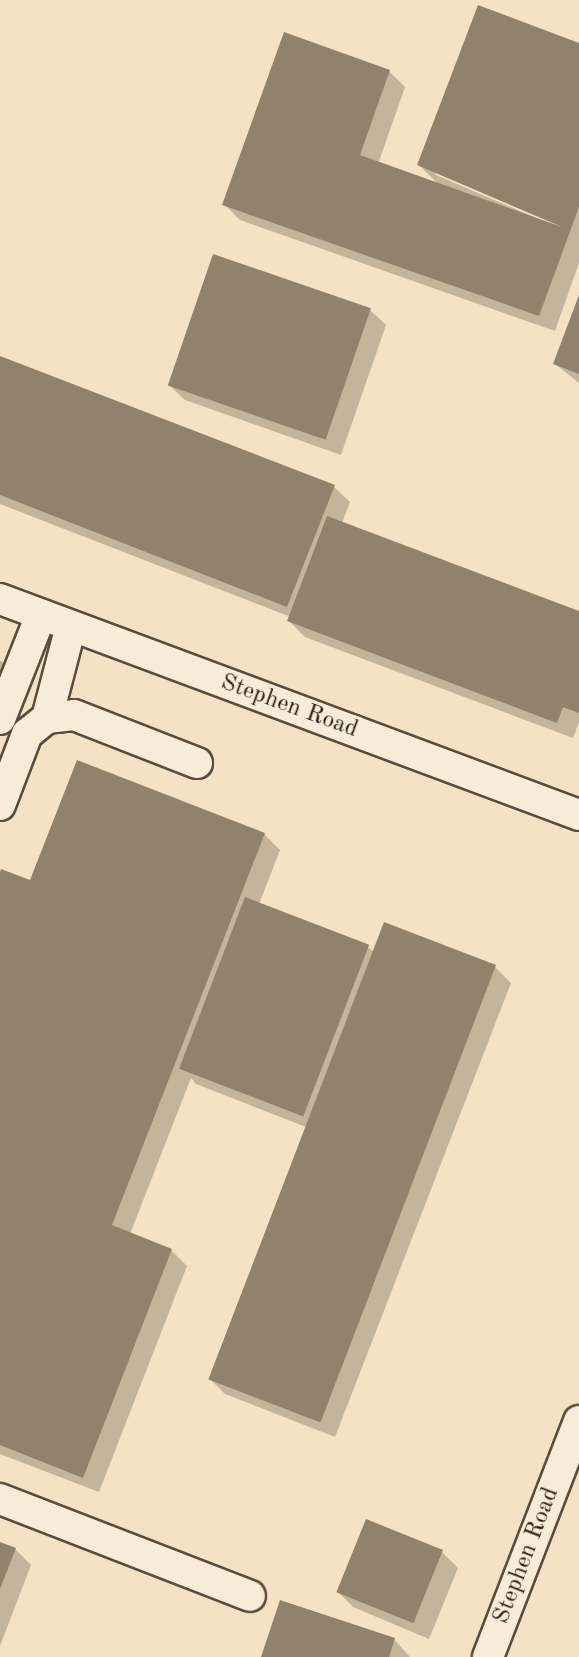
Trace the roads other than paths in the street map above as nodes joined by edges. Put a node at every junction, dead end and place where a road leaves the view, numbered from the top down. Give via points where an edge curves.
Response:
1 (0, 599) edge
2 (41, 615) junction
3 (71, 626) junction
4 (47, 718) junction
5 (0, 719) edge
6 (197, 763) dead end
7 (0, 805) edge
8 (579, 815) edge
9 (579, 1421) edge
10 (0, 1499) edge
11 (250, 1596) dead end
12 (488, 1657) edge

1 - 2 street, Stephen Road
2 - 3 street, Stephen Road
2 - 5 street
3 - 4 street
3 - 8 street, Stephen Road
4 - 6 street via 74,715
4 - 7 street via 27,734
9 - 12 street, Stephen Road
10 - 11 street

